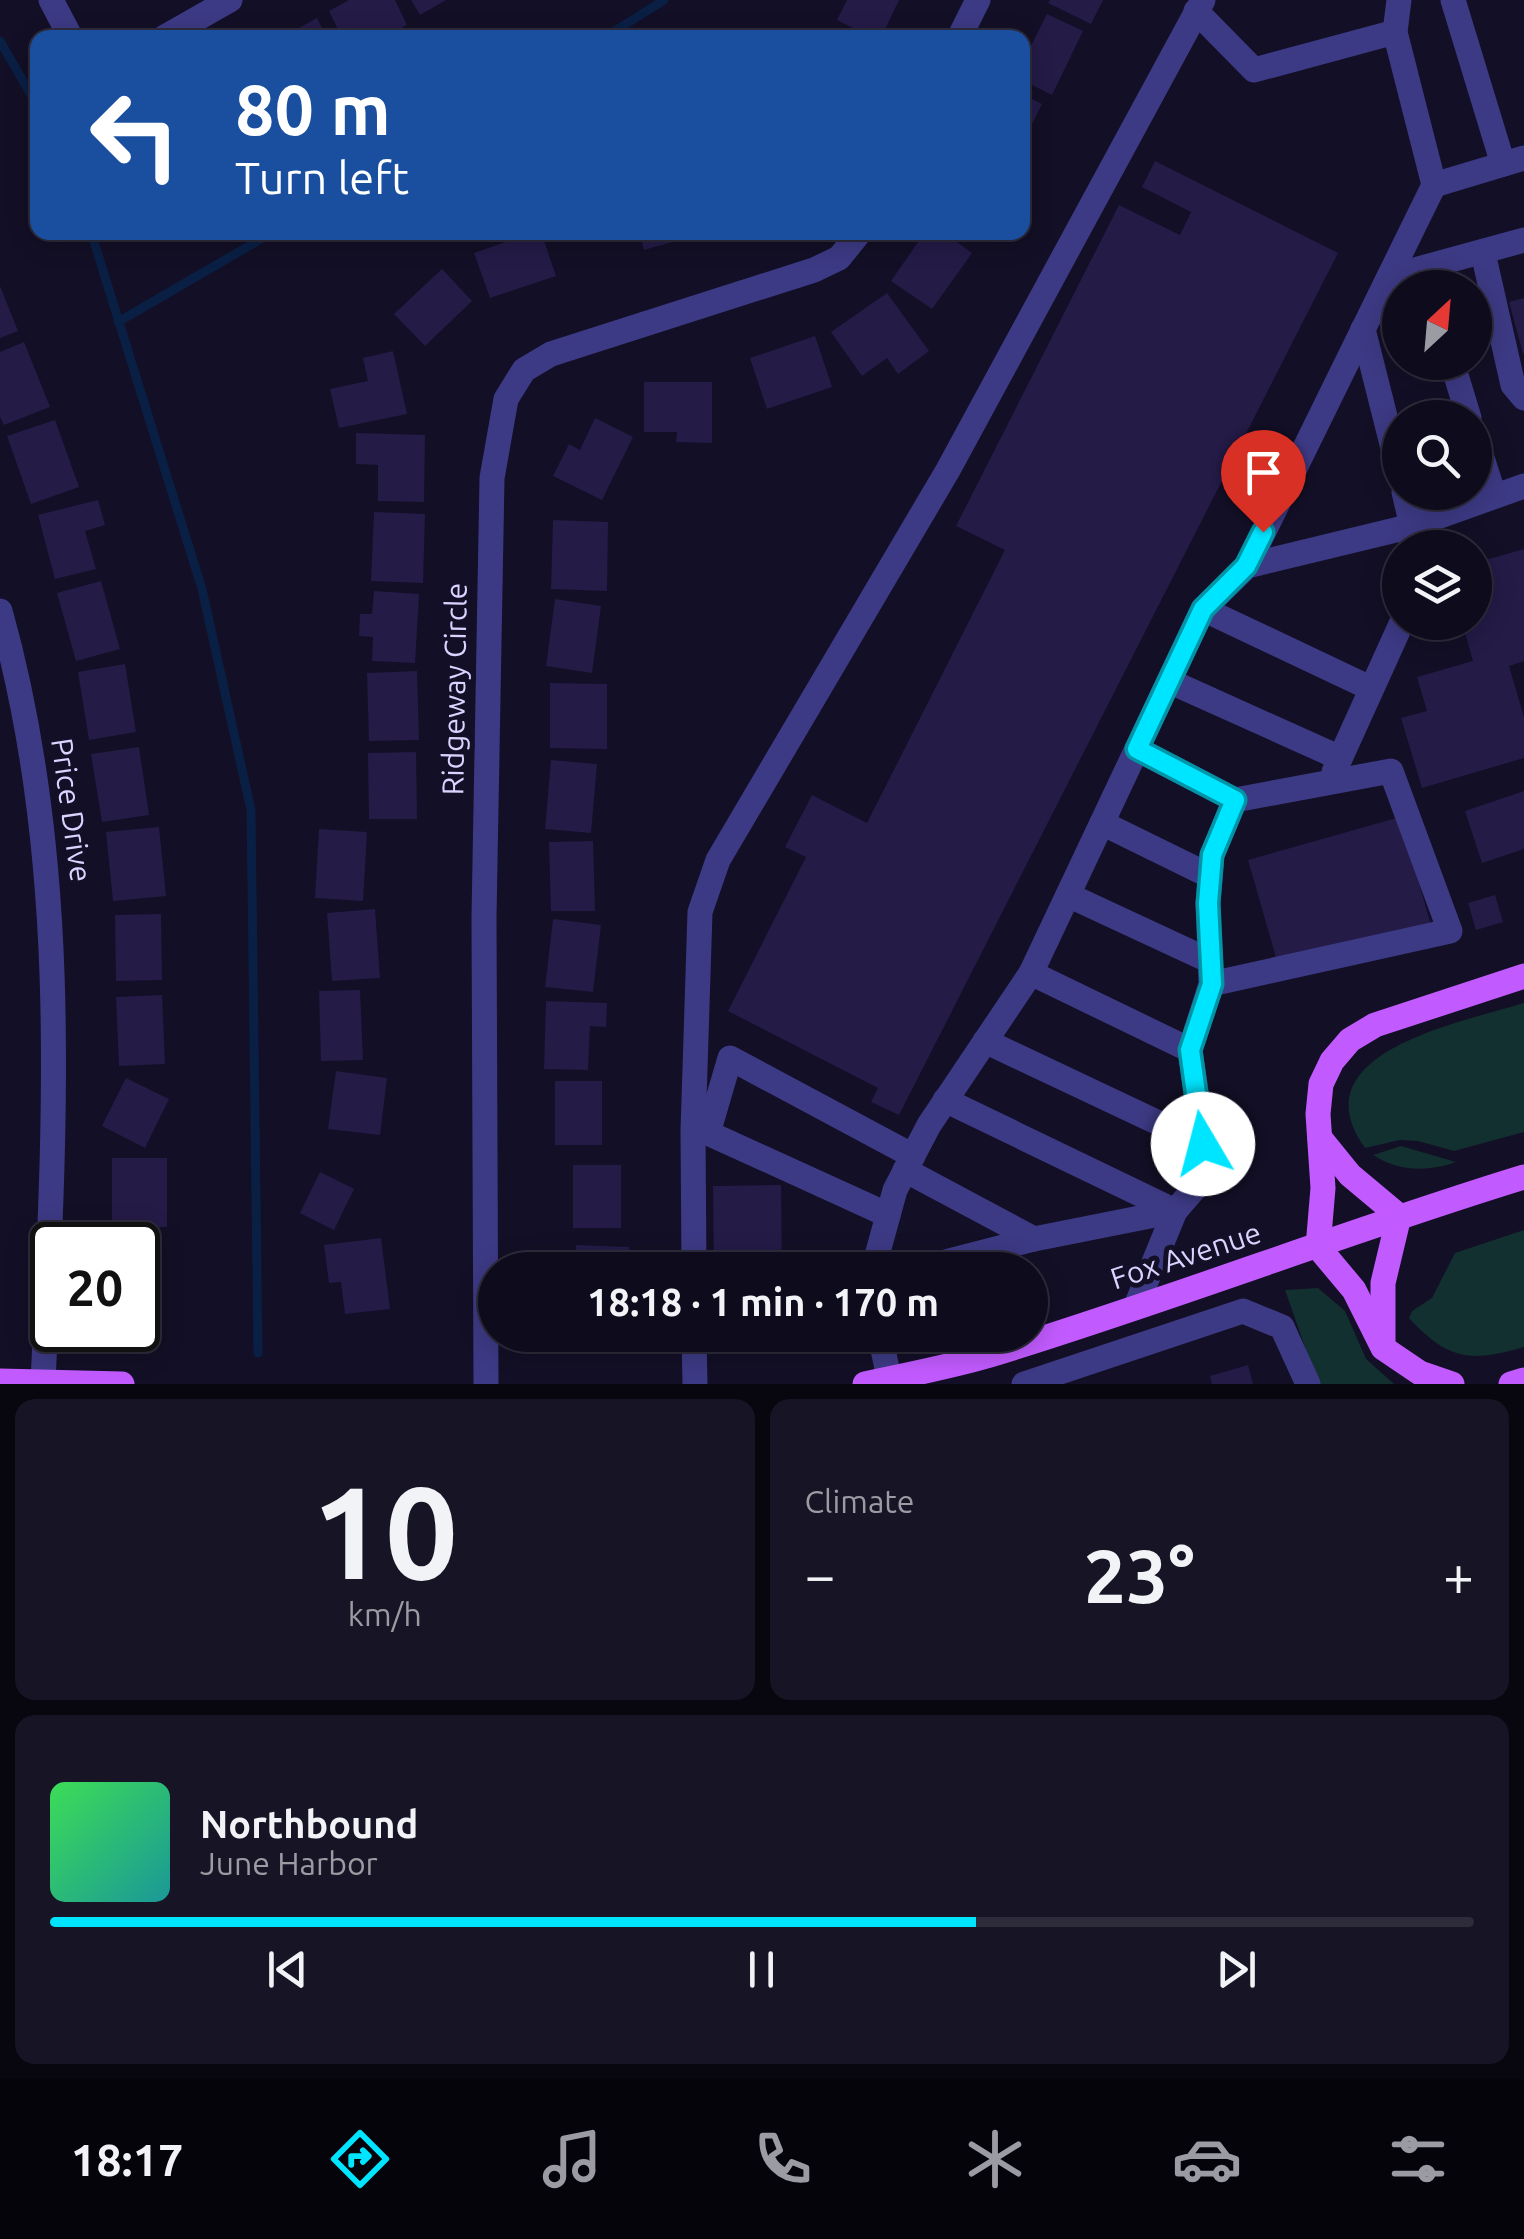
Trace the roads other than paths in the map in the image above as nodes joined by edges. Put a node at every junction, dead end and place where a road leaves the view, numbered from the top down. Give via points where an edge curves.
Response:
1 (51, 0) edge
2 (230, 0) edge
3 (978, 0) edge
4 (1399, 0) edge
5 (1454, 0) edge
6 (1200, 6) edge
7 (67, 30) edge
8 (177, 30) edge
9 (963, 30) edge
10 (1395, 32) junction
11 (1514, 161) edge
12 (1434, 185) junction
13 (853, 240) edge
14 (1524, 240) edge
15 (1483, 253) junction
16 (1392, 270) edge
17 (1442, 270) edge
18 (1382, 289) edge
19 (1363, 328) junction
20 (1524, 398) edge
21 (1382, 404) edge
22 (1524, 486) edge
23 (1492, 489) edge
24 (1494, 495) junction
25 (1426, 530) edge
26 (1382, 542) edge
27 (1246, 566) junction
28 (1203, 609) junction
29 (0, 611) edge
30 (1393, 640) edge
31 (1169, 681) junction
32 (1370, 688) junction
33 (1137, 749) junction
34 (1335, 770) junction
35 (1235, 800) junction
36 (1102, 823) junction
37 (1210, 876) junction
38 (1068, 896) junction
39 (1211, 972) junction
40 (1031, 973) junction
41 (1524, 976) edge
42 (985, 1041) junction
43 (1190, 1050) junction
44 (946, 1100) junction
45 (1320, 1138) junction
46 (1203, 1144) junction
47 (909, 1163) junction
48 (1524, 1177) edge
49 (1175, 1211) junction
50 (888, 1215) junction
51 (1399, 1216) junction
52 (1034, 1240) junction
53 (1318, 1247) junction
54 (694, 1252) edge
55 (878, 1252) edge
56 (986, 1252) edge
57 (1136, 1306) junction
58 (1098, 1320) junction
59 (1384, 1348) junction
60 (694, 1352) edge
61 (879, 1352) edge
62 (1113, 1356) junction
63 (1524, 1380) edge
64 (0, 1381) edge
65 (877, 1381) edge
66 (44, 1382) edge
67 (122, 1384) edge
68 (486, 1384) edge
69 (695, 1384) edge
70 (1024, 1384) edge
71 (1308, 1384) edge
72 (1452, 1384) edge
73 (1511, 1384) edge

1 - 7 street
2 - 8 street
3 - 9 street
4 - 10 street
5 - 11 street
6 - 10 street via 1254,70
6 - 54 street via 948,470 718,860 700,912
10 - 12 street
11 - 12 street
12 - 16 street
13 - 68 street, Ridgeway Circle via 838,258 814,270 551,354 524,370 506,399 492,478 484,918
14 - 15 street
15 - 17 street
15 - 20 street via 1513,385
18 - 19 street
19 - 21 street
19 - 27 street
22 - 24 street
23 - 24 street
24 - 25 street
26 - 27 street
27 - 28 street
28 - 31 street
28 - 32 street
29 - 66 street, Price Drive via 25,714 51,901 52,1191
30 - 32 street
31 - 33 street
31 - 34 street
32 - 34 street
33 - 35 street
33 - 36 street
34 - 35 street
34 - 39 street via 1390,771 1450,931
35 - 37 street
36 - 37 street
36 - 38 street
37 - 39 street
38 - 39 street
38 - 40 street
39 - 43 street
40 - 42 street
40 - 43 street
41 - 45 main road via 1375,1025 1350,1040 1322,1084
42 - 44 street
42 - 46 street
43 - 46 street
44 - 47 street
44 - 49 street
45 - 51 main road via 1350,1175
45 - 53 main road
46 - 49 street via 1208,1173
47 - 50 street
47 - 50 street via 730,1058 708,1133
47 - 52 street
48 - 51 main road, Fox Avenue
49 - 52 street
49 - 57 street
50 - 55 street
51 - 53 main road, Fox Avenue
51 - 59 main road via 1383,1283
52 - 56 street
53 - 57 main road, Fox Avenue
53 - 59 main road via 1354,1290
57 - 58 main road, Fox Avenue
58 - 62 street
58 - 65 main road, Fox Avenue
59 - 72 main road via 1420,1373
60 - 69 street
61 - 65 street
62 - 70 street
62 - 71 street via 1243,1311 1282,1327
63 - 73 main road
64 - 66 main road
66 - 67 main road

